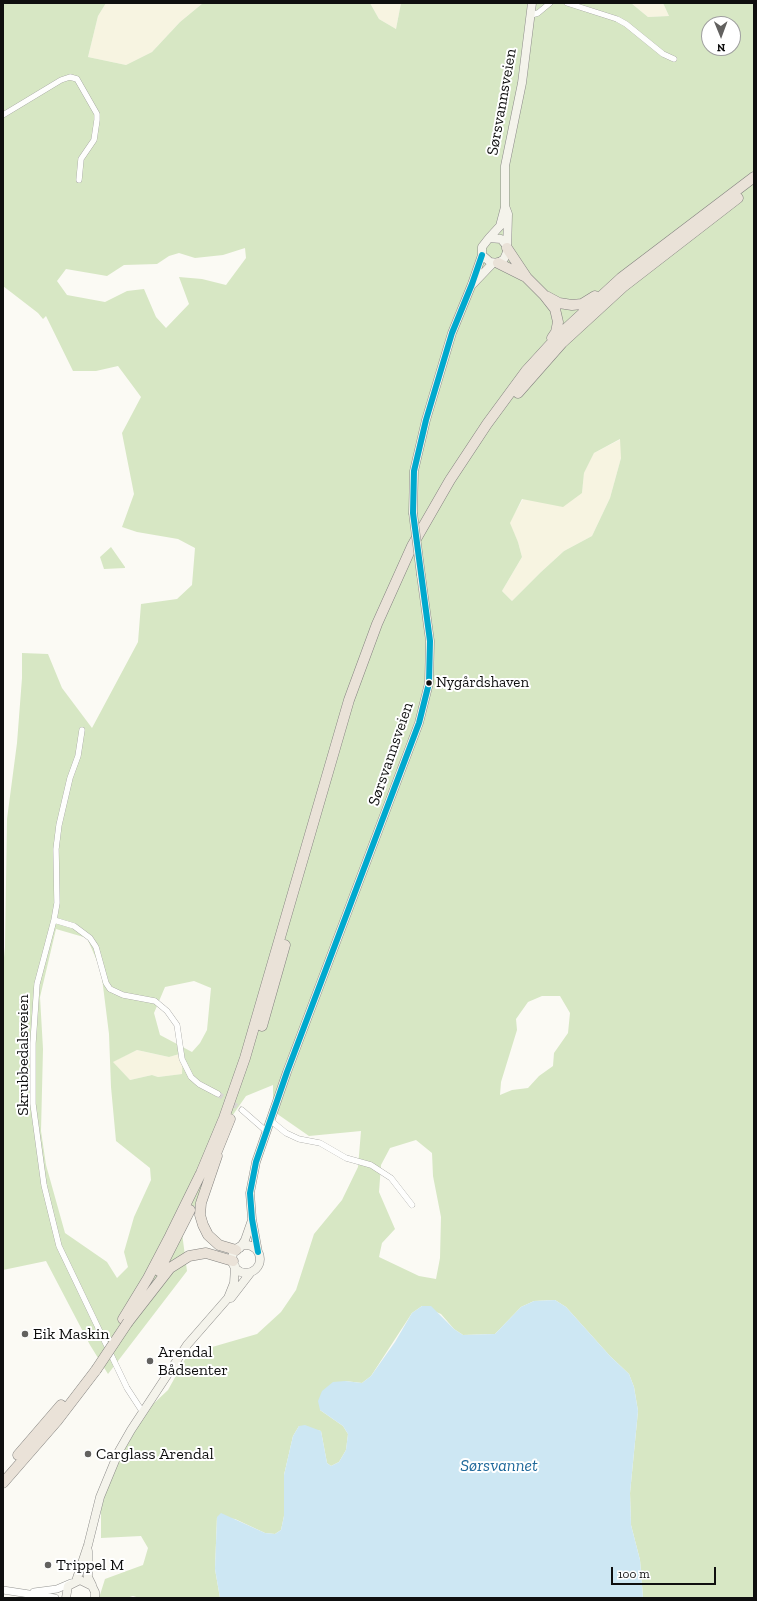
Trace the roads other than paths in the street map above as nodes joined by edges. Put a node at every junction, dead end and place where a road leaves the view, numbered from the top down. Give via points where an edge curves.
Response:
1 (532, 3) edge
2 (567, 3) edge
3 (547, 4) edge
4 (531, 15) junction
5 (674, 59) dead end
6 (3, 114) edge
7 (754, 177) edge
8 (79, 180) dead end
9 (754, 186) edge
10 (505, 206) junction
11 (489, 238) junction
12 (507, 246) junction
13 (482, 254) junction
14 (495, 263) junction
15 (527, 278) junction
16 (621, 278) junction
17 (472, 284) junction
18 (544, 296) junction
19 (526, 371) junction
20 (82, 730) dead end
21 (54, 920) junction
22 (218, 1094) tunnel mouth
23 (242, 1110) tunnel mouth
24 (270, 1120) junction
25 (266, 1130) junction
26 (223, 1139) junction
27 (412, 1205) dead end
28 (252, 1220) junction
29 (238, 1249) junction
30 (258, 1252) junction
31 (234, 1264) junction
32 (251, 1272) junction
33 (228, 1298) junction
34 (126, 1321) junction
35 (94, 1368) junction
36 (142, 1411) junction
37 (3, 1472) edge
38 (3, 1483) edge
39 (88, 1544) junction
40 (74, 1582) junction
41 (92, 1586) junction
42 (3, 1590) edge
43 (26, 1593) junction
44 (55, 1598) edge
45 (66, 1598) edge
46 (95, 1598) edge

1 - 4 main road, Sørsvannsveien
2 - 5 street via 617,19 663,54
3 - 4 street via 541,11
4 - 10 main road, Sørsvannsveien via 522,83 505,166
6 - 8 street via 61,80 70,77 77,79 97,114 94,140 81,159
7 - 16 highway
9 - 26 highway via 624,287 562,343 507,406 453,487 414,555 381,630 354,707 250,1064
10 - 11 main road, Sørsvannsveien via 500,226
10 - 12 main road, Sørsvannsveien via 508,214
11 - 12 main road via 501,239
11 - 13 main road via 482,247
12 - 14 main road via 504,259
12 - 15 highway
13 - 14 main road via 486,260
13 - 17 main road, Sørsvannsveien
14 - 15 highway
14 - 17 main road, Sørsvannsveien
15 - 18 highway
16 - 18 highway via 582,304 566,304
16 - 19 highway via 559,335
17 - 24 main road, Sørsvannsveien, bridge via 452,333 414,471 413,513 430,641 429,683 419,722
18 - 19 highway via 555,309 558,322 556,332
19 - 34 highway via 450,480 412,546 377,624 349,700 245,1058 224,1118 201,1173
20 - 21 street, Skrubbedalsveien via 78,756 59,825 56,849 57,903
21 - 22 street via 74,926 90,938 96,947 110,989 123,995 155,1001 167,1011 177,1025 182,1059 187,1071 199,1084
21 - 36 street, Skrubbedalsveien via 37,984 33,1043 32,1104 44,1185 59,1246 127,1388
23 - 25 street
24 - 25 main road, Sørsvannsveien
24 - 27 street via 286,1133 299,1139 320,1143 346,1158 371,1164 391,1178
25 - 28 main road, Sørsvannsveien via 250,1185
26 - 29 highway via 201,1203 200,1215 208,1235 219,1245
26 - 34 highway via 174,1244
28 - 29 main road, Sørsvannsveien via 245,1240
28 - 30 main road, Sørsvannsveien
29 - 30 main road via 252,1247
29 - 31 main road
30 - 32 main road via 259,1264
31 - 32 main road via 242,1272
31 - 33 main road via 234,1283
31 - 34 highway via 206,1253 189,1256 170,1268
32 - 33 main road via 234,1295
33 - 36 main road via 187,1345
34 - 35 highway, bridge
35 - 37 highway
35 - 38 highway via 57,1421
36 - 39 main road via 119,1451 105,1484
39 - 40 main road
39 - 41 main road via 88,1577
40 - 41 main road via 84,1581
40 - 43 street via 57,1589
40 - 45 main road via 66,1590
41 - 46 main road
42 - 43 street
43 - 44 street

